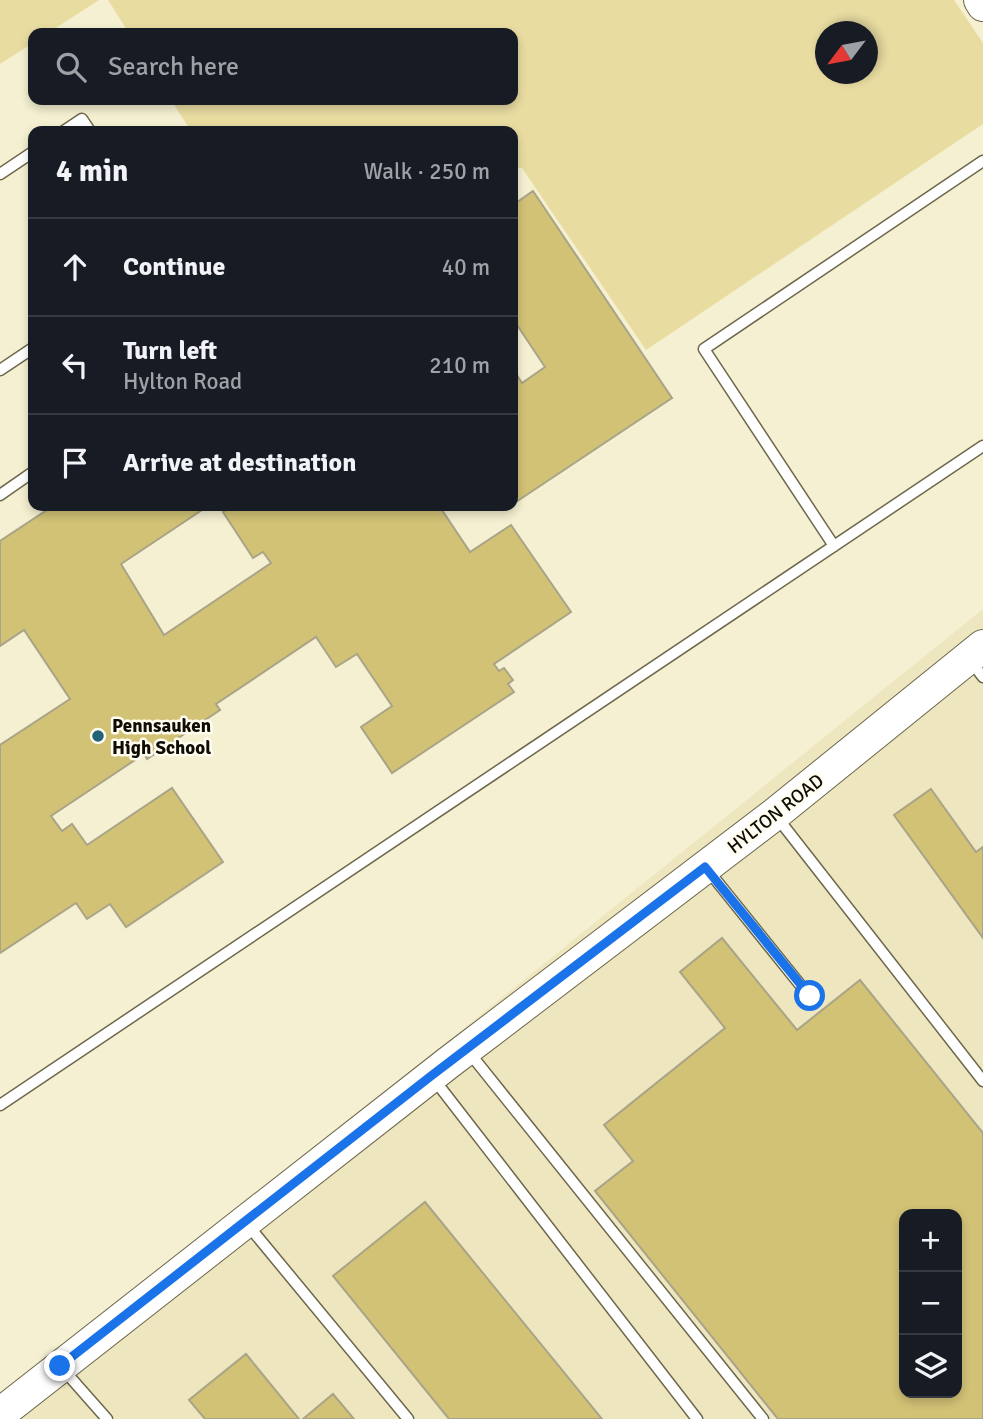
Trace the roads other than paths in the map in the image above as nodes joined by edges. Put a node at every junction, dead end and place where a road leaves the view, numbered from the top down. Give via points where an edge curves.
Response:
1 (980, 0) edge
2 (983, 5) edge
3 (72, 126) edge
4 (87, 126) edge
5 (28, 155) edge
6 (983, 161) edge
7 (0, 174) edge
8 (28, 351) edge
9 (0, 370) edge
10 (983, 446) edge
11 (28, 475) edge
12 (0, 495) edge
13 (834, 546) junction
14 (978, 660) edge
15 (775, 814) junction
16 (705, 867) junction
17 (810, 996) dead end
18 (466, 1049) junction
19 (431, 1076) junction
20 (983, 1081) edge
21 (0, 1105) edge
22 (245, 1222) junction
23 (60, 1366) junction
24 (0, 1414) edge
25 (107, 1419) edge
26 (408, 1419) edge
27 (697, 1419) edge
28 (762, 1419) edge

1 - 2 street
3 - 4 lane via 82,119
5 - 7 lane
6 - 13 lane via 704,349
8 - 9 lane
10 - 13 lane
11 - 12 lane
13 - 21 lane
14 - 15 street, HYLTON ROAD
15 - 16 street, HYLTON ROAD
15 - 20 lane
16 - 17 lane
16 - 18 street, HYLTON ROAD
18 - 19 street, HYLTON ROAD
18 - 28 lane
19 - 22 street, HYLTON ROAD
19 - 27 lane
22 - 23 street, HYLTON ROAD
22 - 26 lane
23 - 24 street, HYLTON ROAD
23 - 25 lane

